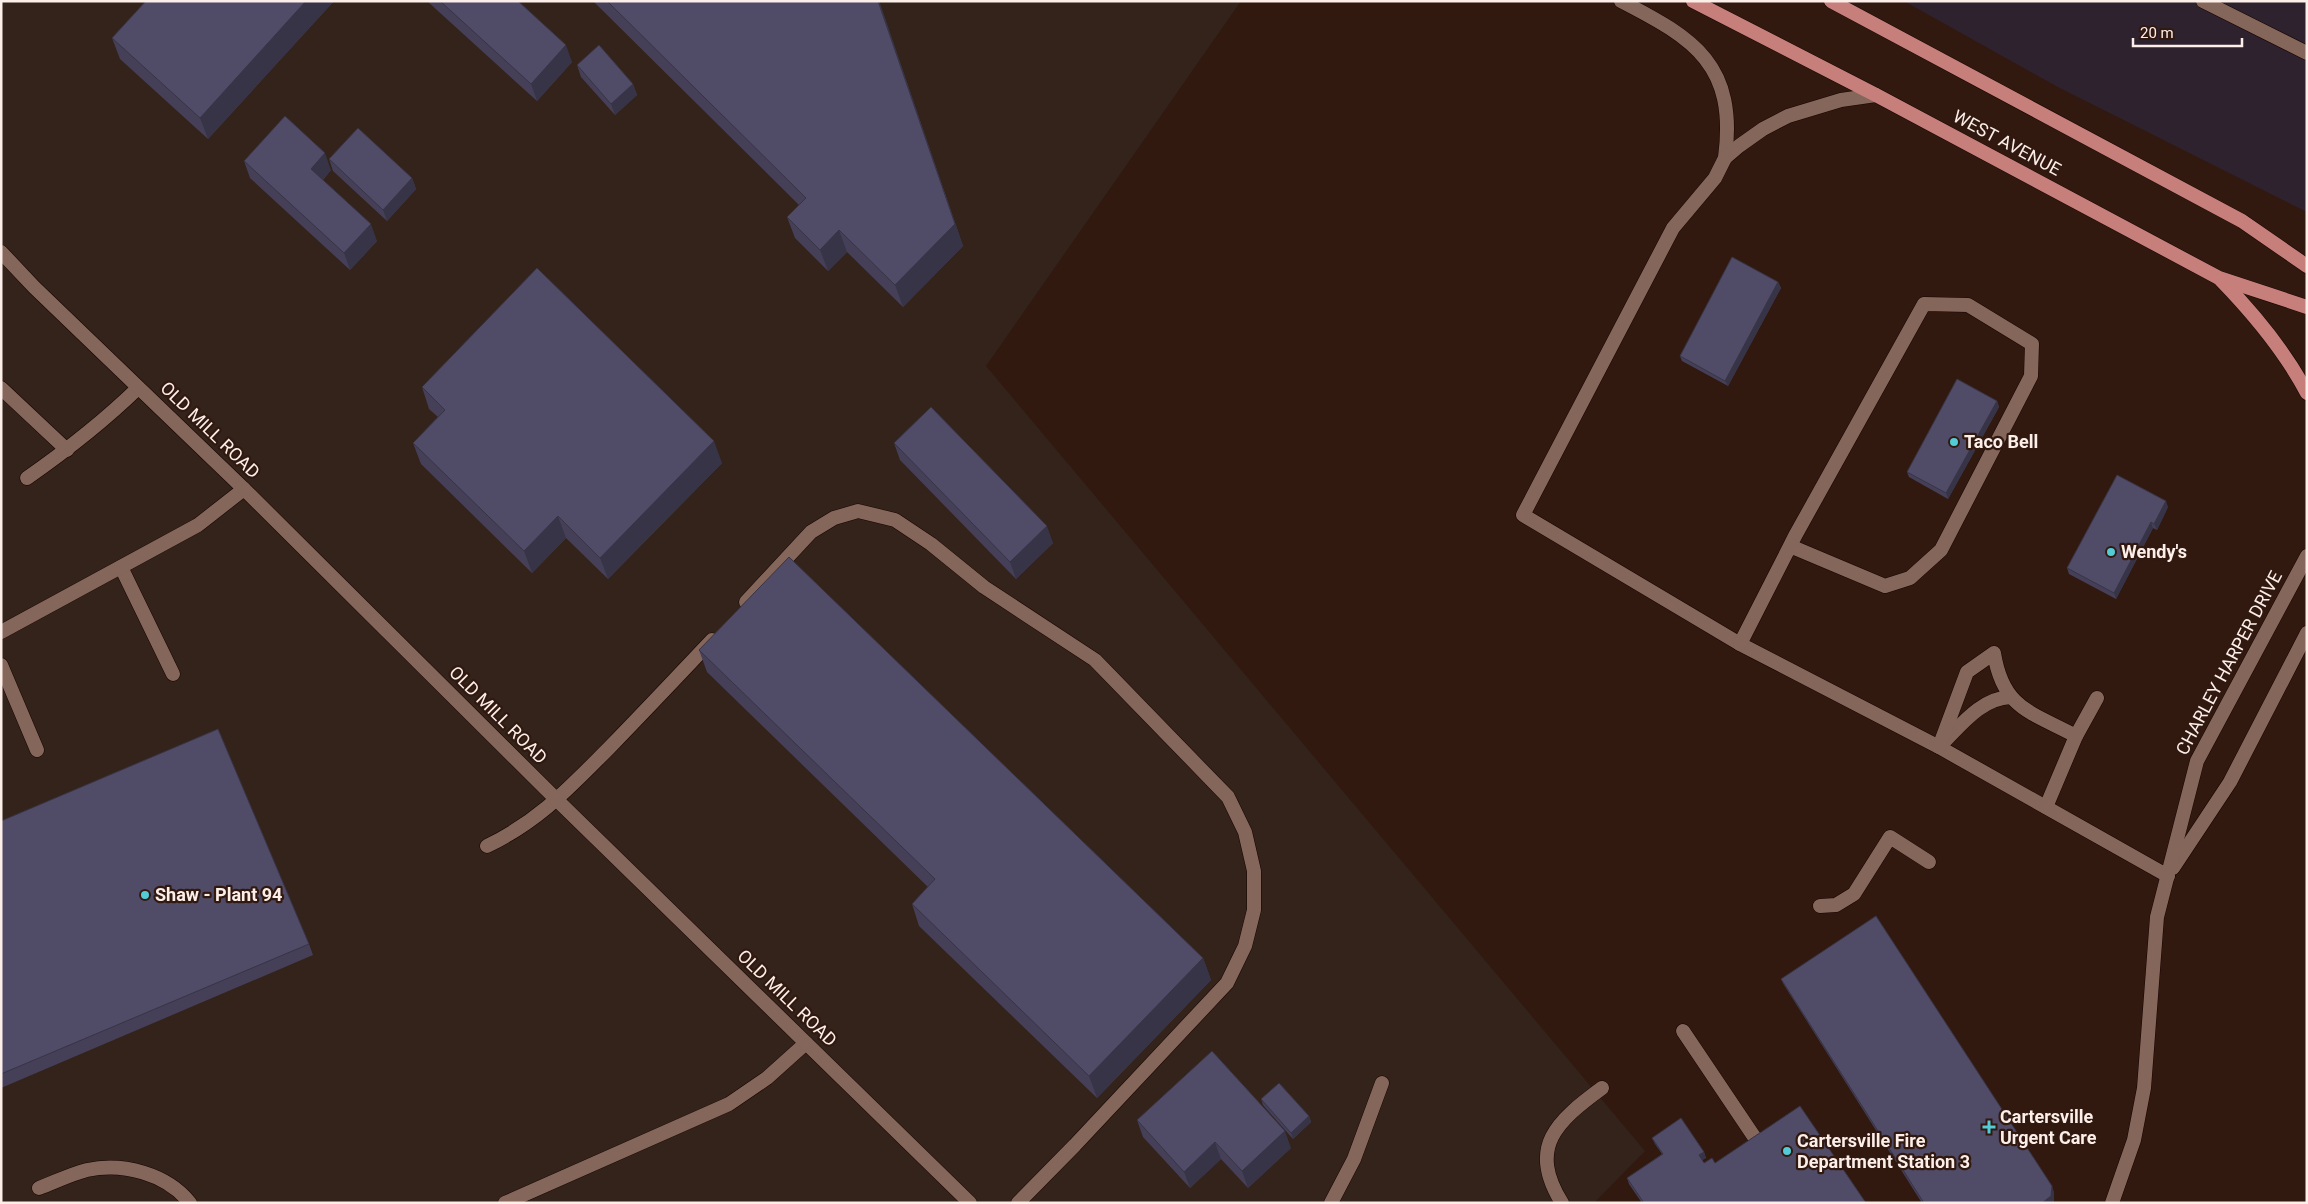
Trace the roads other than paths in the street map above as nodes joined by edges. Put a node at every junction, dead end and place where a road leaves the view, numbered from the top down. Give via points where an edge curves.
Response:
1 (1621, 1) edge
2 (1693, 1) edge
3 (1831, 1) edge
4 (2203, 1) edge
5 (2307, 53) edge
6 (1876, 95) junction
7 (1726, 158) junction
8 (1, 252) edge
9 (2307, 266) edge
10 (2219, 278) junction
11 (2307, 307) edge
12 (1, 388) edge
13 (138, 388) junction
14 (2307, 393) edge
15 (67, 450) junction
16 (27, 478) dead end
17 (244, 489) junction
18 (1790, 546) junction
19 (2307, 556) edge
20 (121, 567) junction
21 (734, 616) edge
22 (720, 630) edge
23 (1, 632) edge
24 (2307, 633) edge
25 (1740, 644) junction
26 (1, 665) edge
27 (173, 674) dead end
28 (2011, 697) junction
29 (2098, 698) dead end
30 (2076, 736) junction
31 (1939, 747) junction
32 (37, 750) dead end
33 (557, 800) junction
34 (2046, 807) junction
35 (488, 846) dead end
36 (1929, 862) dead end
37 (2168, 876) junction
38 (1820, 906) dead end
39 (1683, 1031) dead end
40 (806, 1042) junction
41 (1382, 1083) dead end
42 (1602, 1088) dead end
43 (1774, 1165) edge
44 (40, 1188) dead end
45 (190, 1203) edge
46 (505, 1203) edge
47 (970, 1203) edge
48 (1018, 1203) edge
49 (1331, 1203) edge
50 (1562, 1203) edge
51 (2112, 1203) edge

1 - 7 street via 1666,24 1703,55 1714,73 1726,108
2 - 6 main road, WEST AVENUE
3 - 9 main road via 2242,220
4 - 5 street
6 - 7 street via 1841,100 1788,116 1755,135
6 - 10 main road, WEST AVENUE
7 - 25 street via 1715,178 1672,228 1524,515
8 - 13 street, OLD MILL ROAD
10 - 11 main road, WEST AVENUE
10 - 14 main road via 2274,341
12 - 15 street
13 - 15 street
13 - 17 street, OLD MILL ROAD
15 - 16 street
17 - 20 street via 198,525
17 - 33 street, OLD MILL ROAD
18 - 18 street via 1924,304 1968,306 2032,344 2031,376 1941,550 1910,578 1885,586
18 - 25 street
19 - 37 street, CHARLEY HARPER DRIVE via 2197,761
20 - 23 street
20 - 27 street
21 - 48 street via 811,532 834,518 858,511 895,520 984,587 1094,660 1228,797 1245,832 1254,871 1254,910 1245,946 1227,983
22 - 33 street
24 - 37 street, CHARLEY HARPER DRIVE via 2230,782
25 - 31 street
26 - 32 street
28 - 30 street via 2017,705
28 - 31 street via 1991,701 1978,709
28 - 31 street via 1997,670 1994,653 1967,672
29 - 30 street
30 - 34 street
31 - 34 street
33 - 35 street via 516,832
33 - 40 street, OLD MILL ROAD
34 - 37 street
36 - 38 street via 1890,837 1854,894 1836,904
37 - 51 street, CHARLEY HARPER DRIVE via 2157,917 2144,1088 2134,1140
39 - 43 street
40 - 46 street via 767,1078 729,1104
40 - 47 street, OLD MILL ROAD
41 - 49 street via 1354,1159
42 - 50 street via 1578,1105 1553,1134 1546,1165 1550,1182
44 - 45 street via 88,1170 120,1168 151,1174 172,1184

